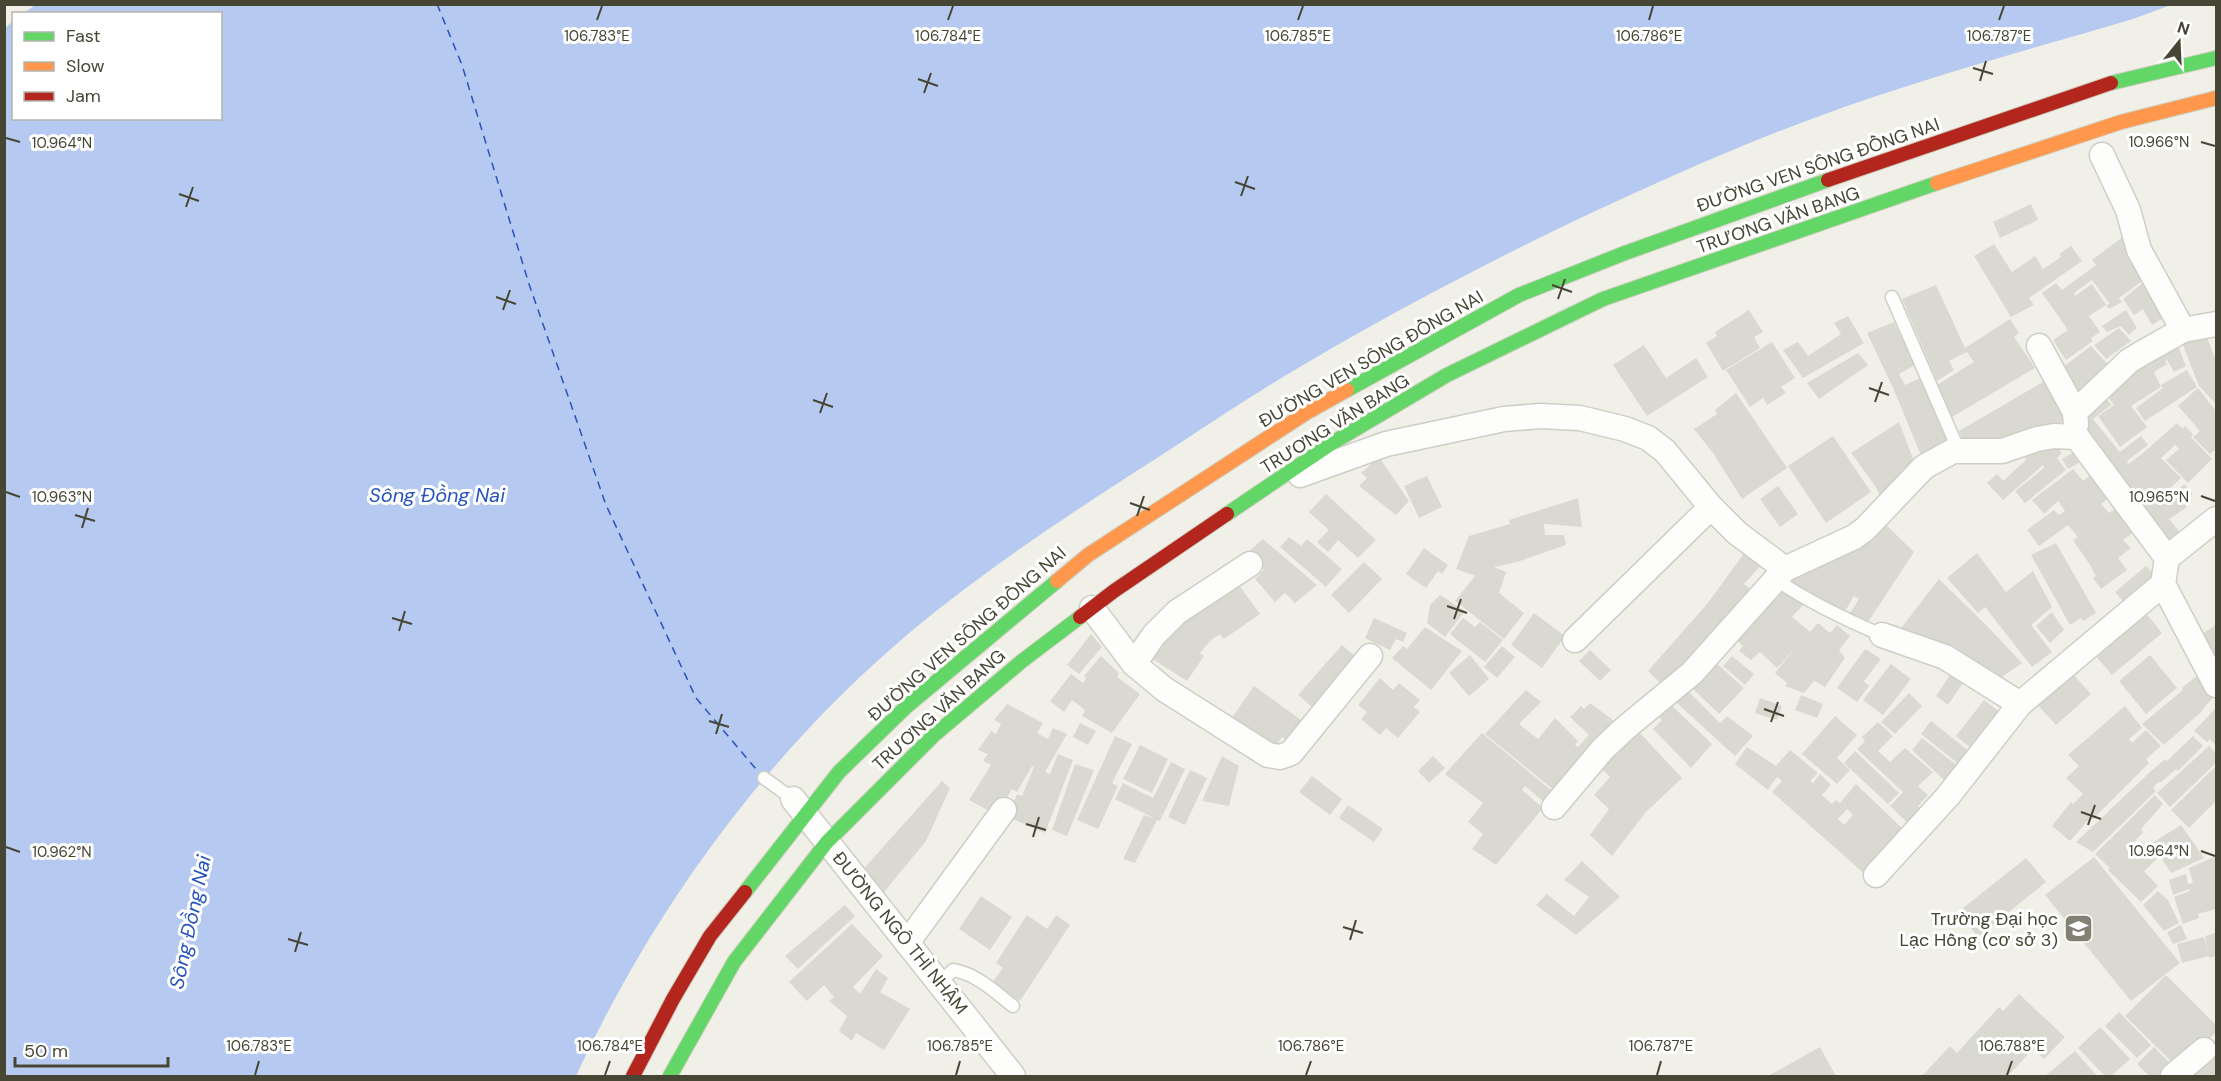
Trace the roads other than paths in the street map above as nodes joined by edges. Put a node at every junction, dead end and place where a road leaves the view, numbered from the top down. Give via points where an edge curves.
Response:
1 (2217, 58) edge
2 (2217, 98) edge
3 (2102, 155) dead end
4 (1892, 297) dead end
5 (2217, 324) edge
6 (2183, 330) junction
7 (2039, 346) dead end
8 (2075, 412) junction
9 (2077, 437) junction
10 (1959, 451) junction
11 (1270, 485) junction
12 (1711, 507) junction
13 (2217, 519) edge
14 (2167, 558) junction
15 (1250, 564) dead end
16 (1780, 574) junction
17 (2163, 584) junction
18 (1092, 608) junction
19 (1882, 635) joint
20 (1575, 640) dead end
21 (1370, 657) dead end
22 (1134, 664) junction
23 (2217, 685) edge
24 (2020, 704) junction
25 (764, 778) dead end
26 (1554, 807) dead end
27 (802, 810) junction
28 (1004, 810) dead end
29 (827, 842) junction
30 (1876, 875) dead end
31 (906, 943) junction
32 (940, 982) junction
33 (1013, 1006) dead end
34 (2204, 1050) dead end
35 (633, 1077) edge
36 (670, 1077) edge
37 (1013, 1077) edge
38 (2173, 1077) edge

1 - 27 main road, ĐƯỜNG VEN SÔNG ĐỒNG NAI via 2119,80 1872,164 1625,253 1520,296 1306,413 1088,555 907,706
2 - 11 main road, TRƯƠNG VĂN BANG via 2121,122 1603,298 1447,375
3 - 6 street via 2126,204 2139,250
4 - 10 lane
5 - 6 street
6 - 8 street via 2129,361
7 - 8 street
8 - 9 street
9 - 10 street via 2054,436 2002,450
9 - 14 street
10 - 16 street via 1924,467 1854,537
11 - 12 street via 1386,444 1504,419 1540,416 1580,418 1648,438 1665,451
11 - 18 main road, TRƯƠNG VĂN BANG
12 - 16 street
12 - 20 street
13 - 14 street
14 - 17 street
15 - 22 street via 1177,612 1154,635
16 - 19 lane via 1815,604
16 - 26 street via 1697,668 1603,749
17 - 23 street
17 - 24 street
18 - 22 street
18 - 29 main road, TRƯƠNG VĂN BANG via 933,736
19 - 24 street via 1945,657
21 - 22 street via 1291,753 1280,757 1268,755 1236,736
24 - 30 street via 1953,789
25 - 27 lane
27 - 29 street, ĐƯỜNG NGÔ THÌ NHẬM
27 - 35 main road, ĐƯỜNG VEN SÔNG ĐỒNG NAI via 710,936
28 - 31 street
29 - 31 street, ĐƯỜNG NGÔ THÌ NHẬM
29 - 36 main road, TRƯƠNG VĂN BANG via 734,962
31 - 32 street, ĐƯỜNG NGÔ THÌ NHẬM
32 - 33 lane via 953,970 972,975
32 - 37 street, ĐƯỜNG NGÔ THÌ NHẬM
34 - 38 street

